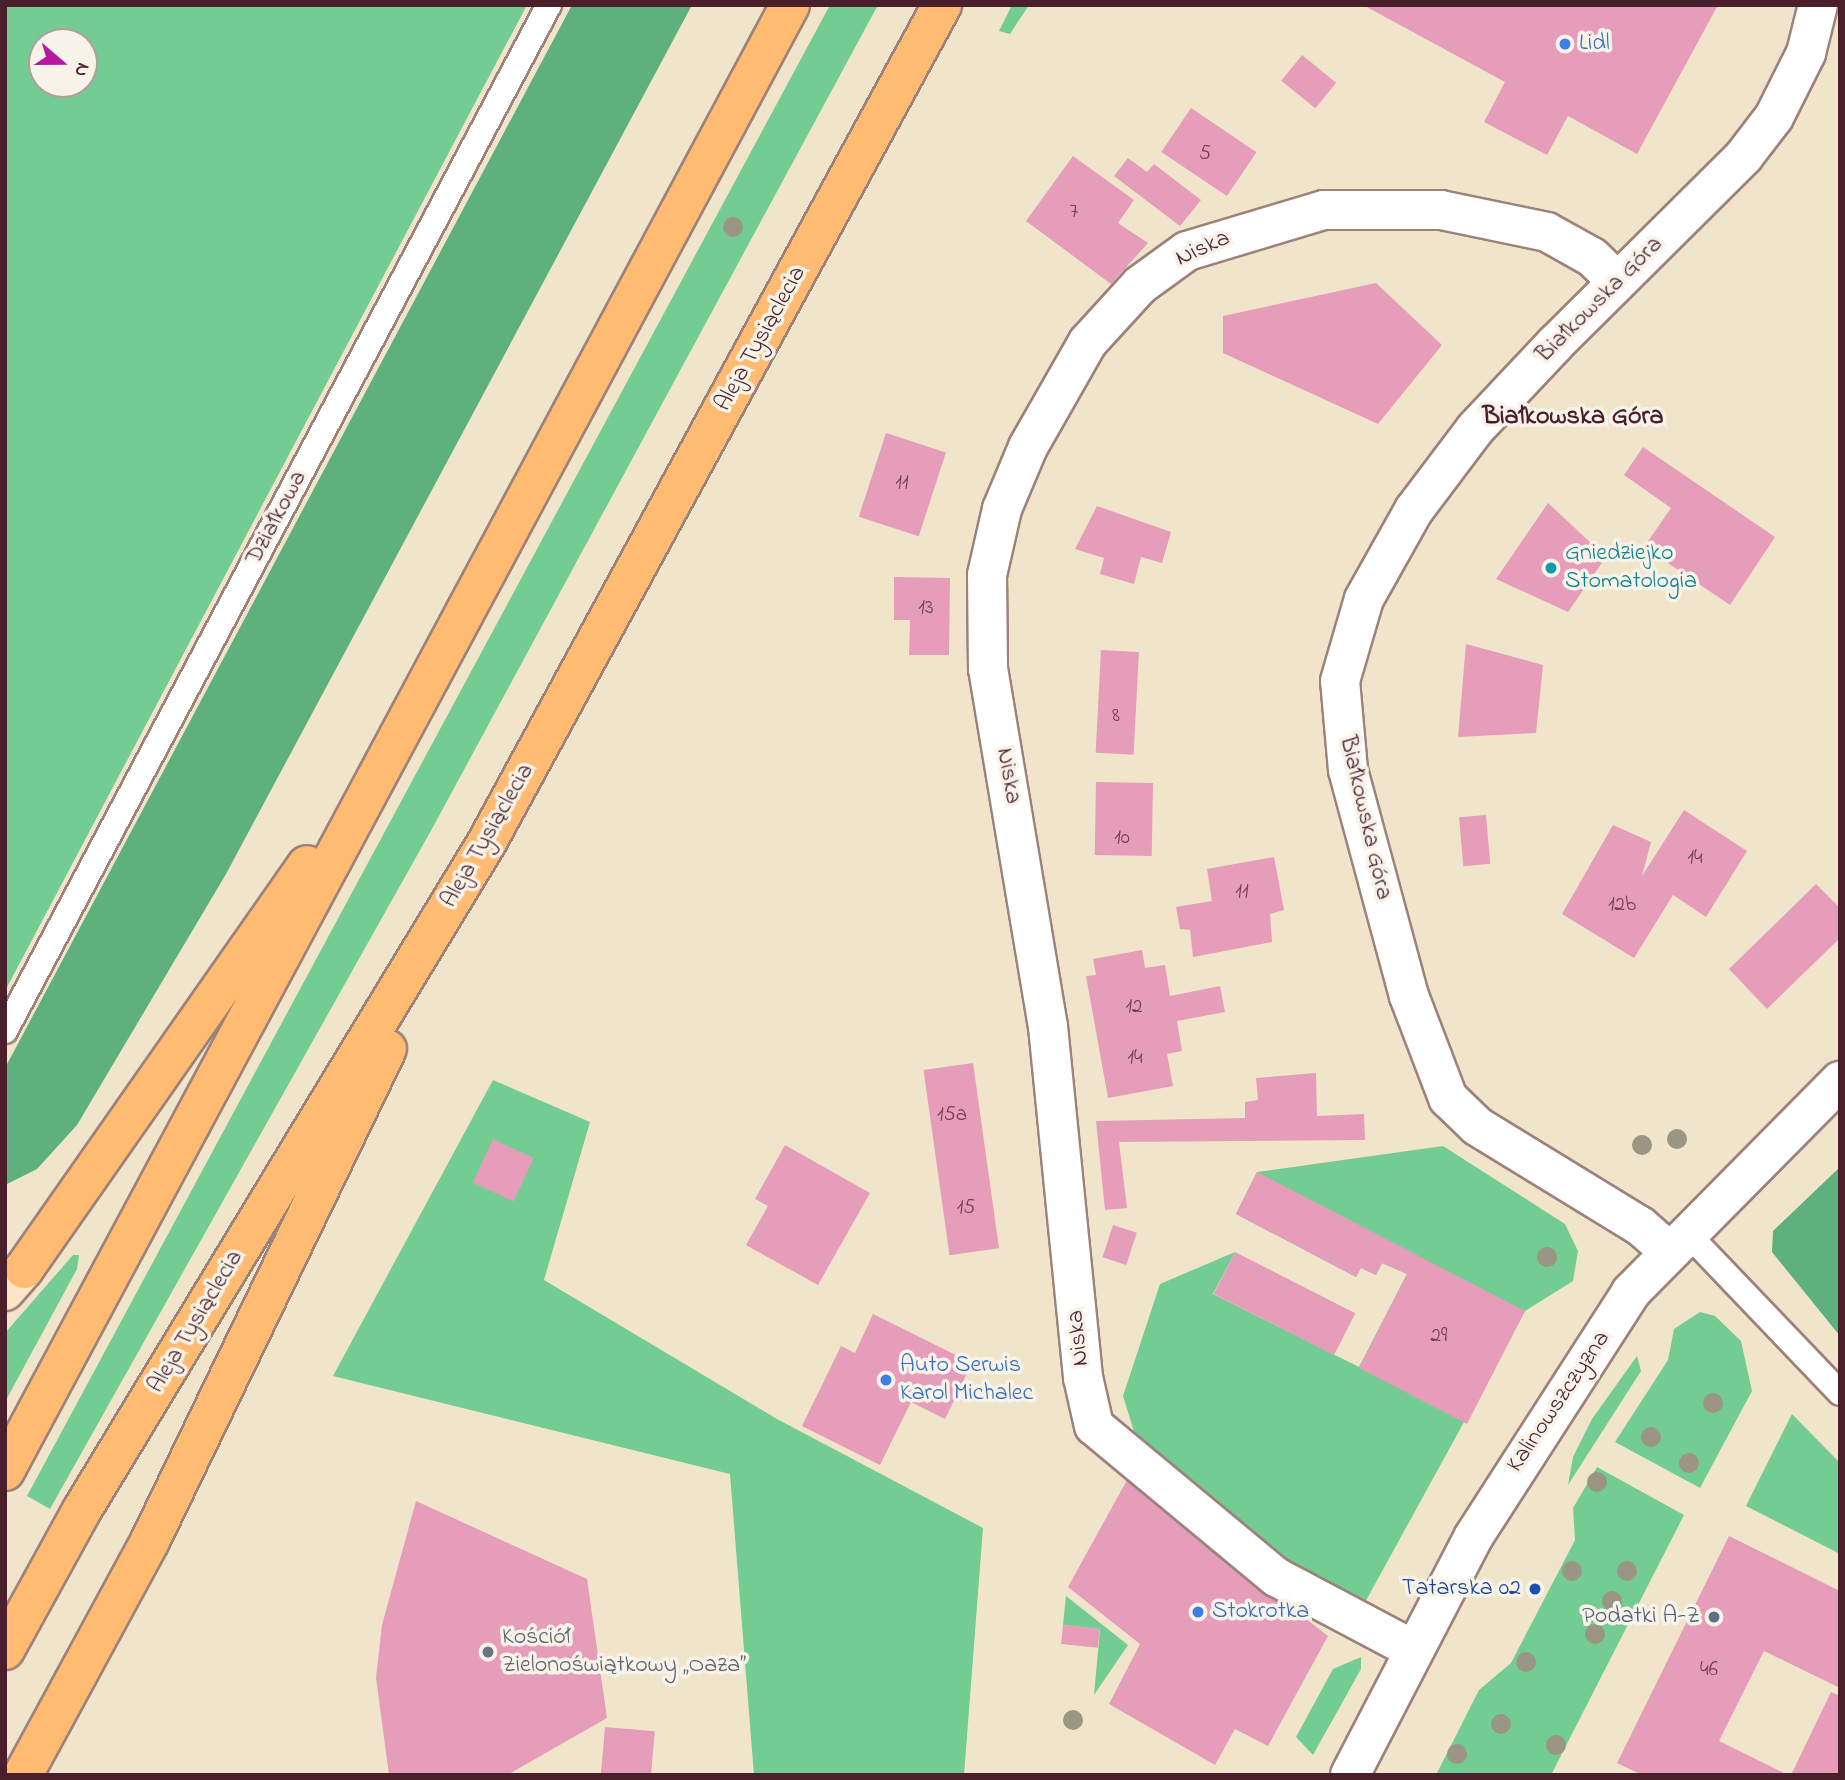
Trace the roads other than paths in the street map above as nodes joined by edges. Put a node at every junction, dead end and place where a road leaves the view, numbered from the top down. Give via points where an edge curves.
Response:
1 (548, 5) edge
2 (790, 5) edge
3 (942, 5) edge
4 (1818, 5) edge
5 (1617, 281) junction
6 (409, 720) junction
7 (487, 842) junction
8 (5, 1031) edge
9 (1840, 1081) edge
10 (1678, 1242) junction
11 (11, 1272) edge
12 (1840, 1393) edge
13 (5, 1471) edge
14 (5, 1650) edge
15 (1414, 1650) junction
16 (23, 1775) edge
17 (1350, 1775) edge

1 - 8 lane, Działkowa
2 - 6 main road
3 - 7 main road, Aleja Tysiąclecia
4 - 5 street, Białkowska Góra via 1806,53 1774,117 1744,156
5 - 10 street, Białkowska Góra via 1475,429 1414,510 1386,554 1347,640 1342,703 1348,770 1427,1053 1448,1098 1477,1126 1640,1226
5 - 15 street, Niska via 1592,257 1547,232 1441,210 1324,210 1187,251 1140,285 1088,342 1028,447 1002,509 988,575 988,669 1048,1027 1083,1377 1094,1426 1276,1577
6 - 11 main road
6 - 13 main road
7 - 14 main road, Aleja Tysiąclecia via 82,1510
7 - 16 main road via 150,1541
9 - 10 street, Kalinowszczyzna
10 - 12 lane
10 - 15 street, Kalinowszczyzna via 1631,1292 1519,1460
15 - 17 street, Kalinowszczyzna

